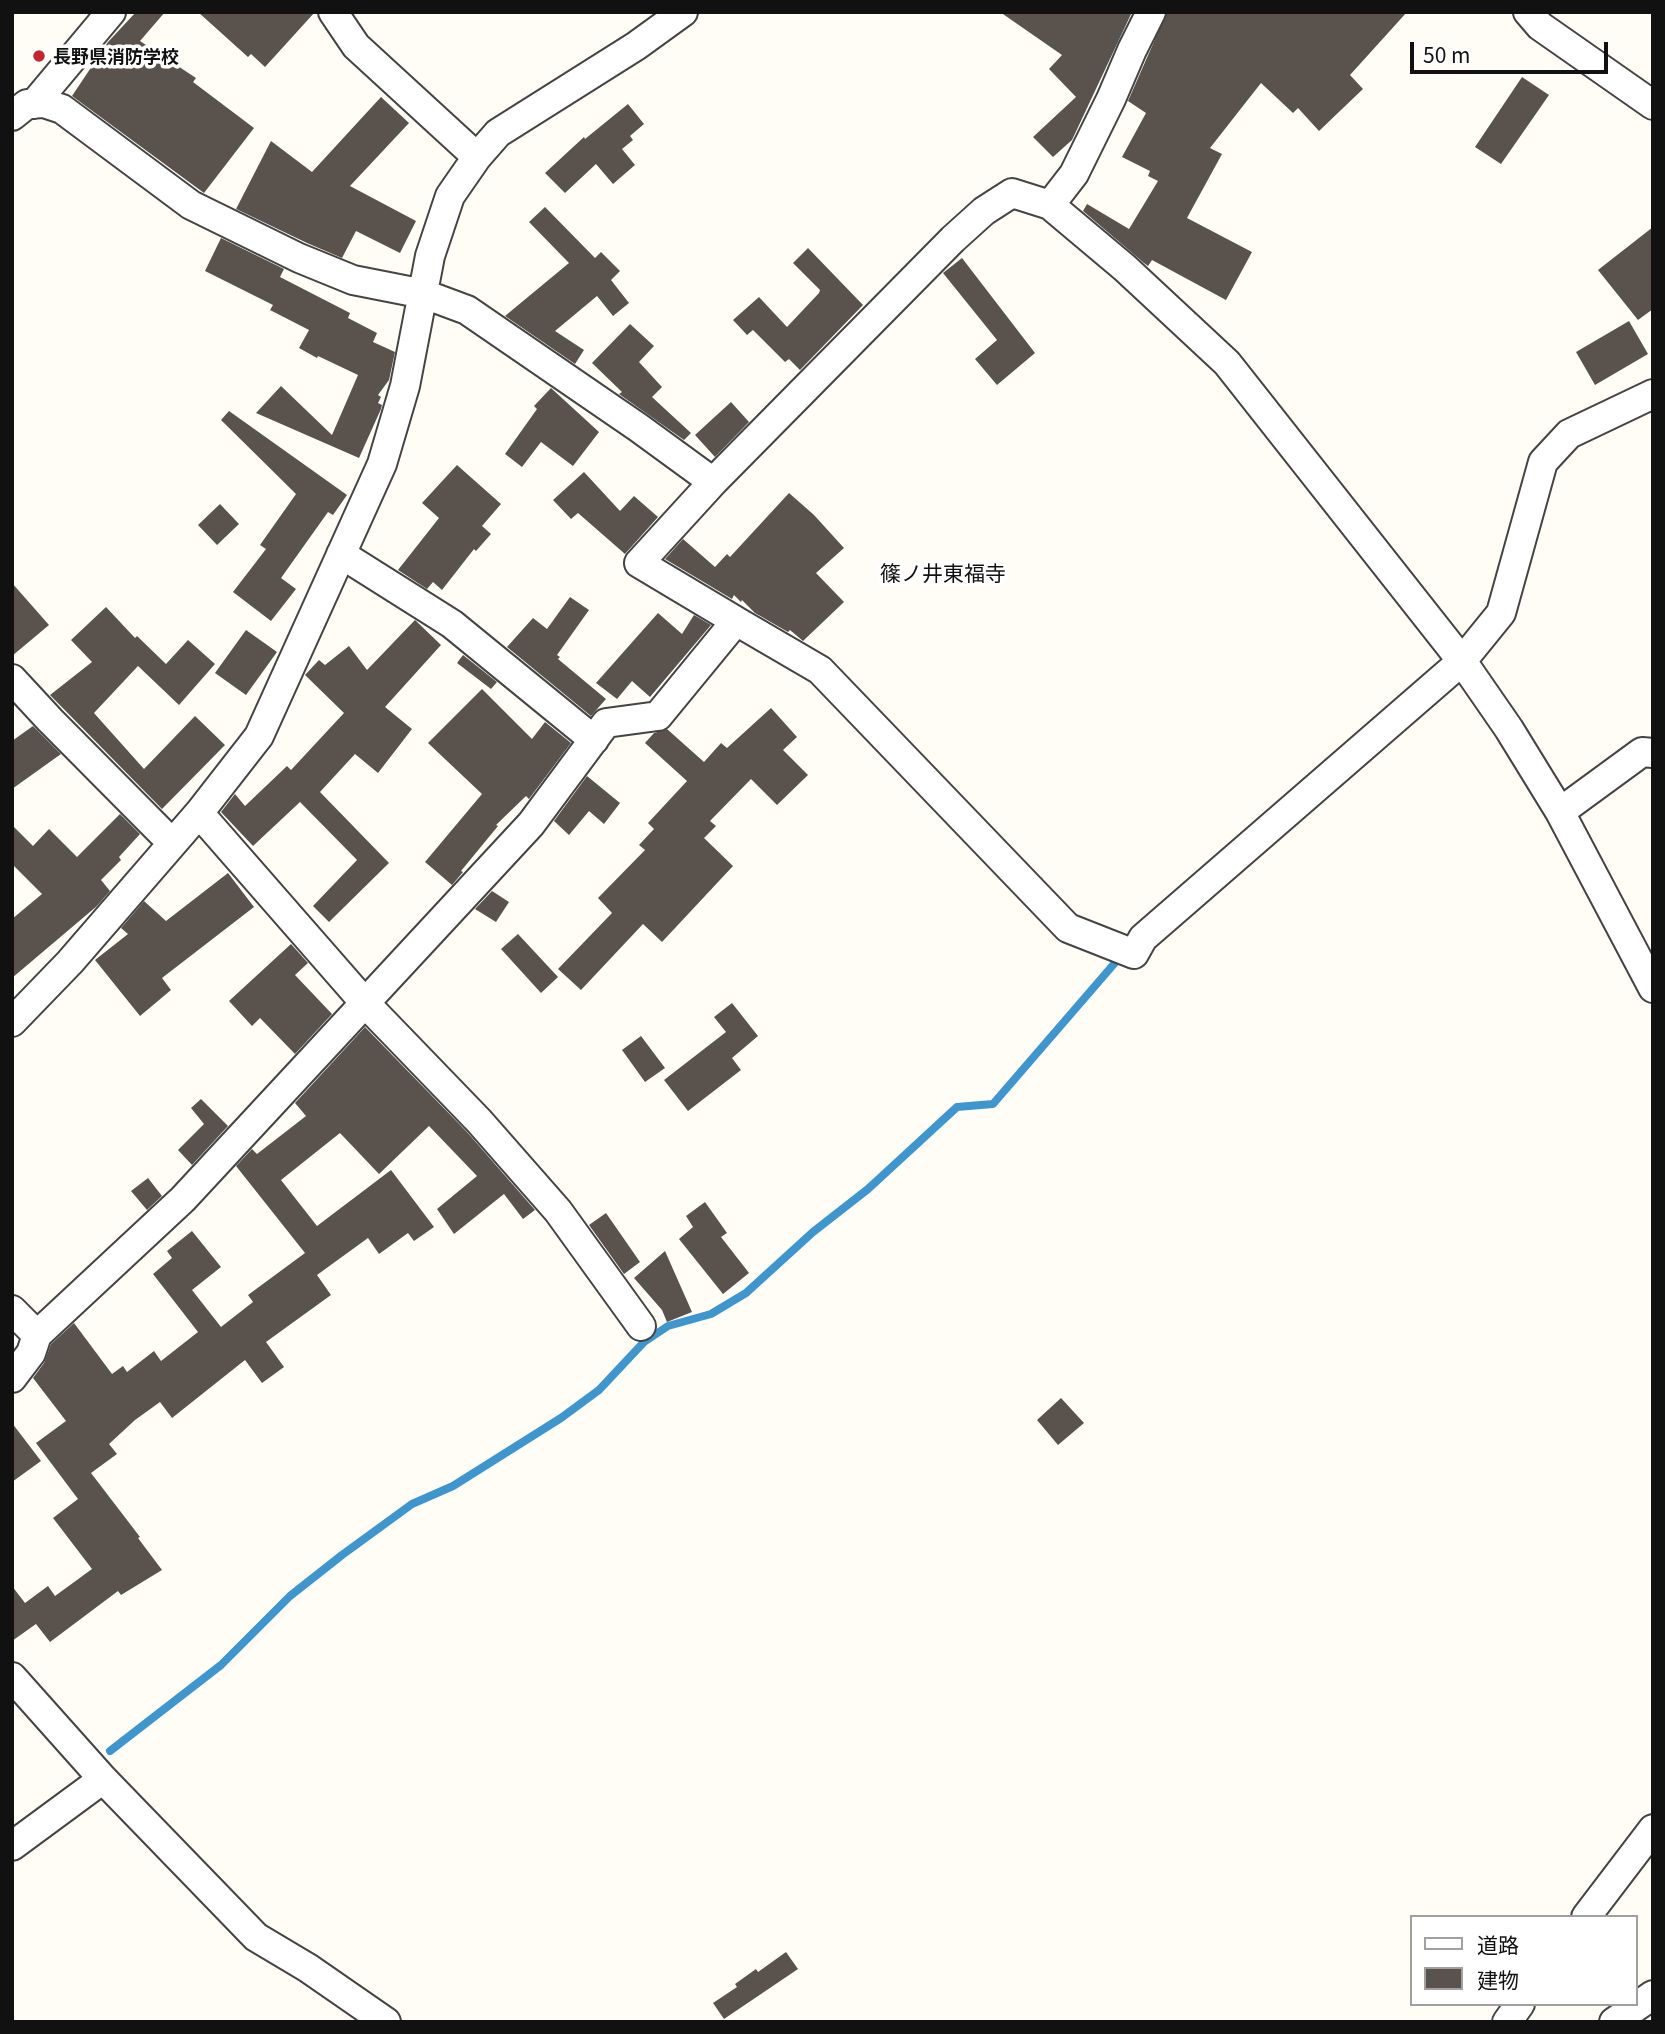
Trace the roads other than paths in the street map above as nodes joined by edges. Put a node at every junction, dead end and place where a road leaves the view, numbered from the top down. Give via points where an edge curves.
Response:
1 (111, 12) edge
2 (333, 12) edge
3 (683, 12) edge
4 (1150, 12) edge
5 (1528, 12) edge
6 (1653, 105) edge
7 (23, 110) edge
8 (477, 157) junction
9 (1050, 205) junction
10 (424, 294) junction
11 (1653, 394) edge
12 (713, 482) junction
13 (341, 554) junction
14 (736, 621) junction
15 (1462, 661) junction
16 (12, 679) edge
17 (594, 740) junction
18 (1653, 753) edge
19 (1560, 812) junction
20 (199, 813) junction
21 (172, 843) junction
22 (1653, 988) edge
23 (365, 1003) junction
24 (12, 1022) edge
25 (12, 1310) edge
26 (640, 1326) dead end
27 (37, 1335) junction
28 (12, 1378) edge
29 (12, 1677) edge
30 (103, 1779) junction
31 (1653, 1829) edge
32 (12, 1846) edge
33 (1588, 1915) edge
34 (1653, 1995) edge
35 (1519, 2006) edge
36 (1624, 2015) edge
37 (386, 2022) edge
38 (1507, 2022) edge

1 - 7 street
2 - 8 street via 356,46
3 - 8 street via 498,133
4 - 9 street via 1074,174
5 - 6 street via 1540,26
7 - 10 street via 44,103 62,109 191,205 299,258 353,280
8 - 10 street via 450,196 430,256
9 - 12 street via 1012,193 984,211
9 - 15 street via 1227,363
10 - 12 street via 467,310
10 - 13 street via 405,386 382,464
11 - 15 street via 1569,434 1543,462 1501,613
12 - 14 street via 639,563
13 - 17 street via 452,624
13 - 20 street via 259,736
14 - 15 street via 820,670 1068,928 1134,954 1143,938
14 - 17 street via 658,716 606,723
15 - 19 street
16 - 21 street
17 - 23 street via 531,824
18 - 19 street via 1642,752
19 - 22 street
20 - 21 street
20 - 23 street
21 - 24 street
23 - 26 street via 480,1121 558,1211
23 - 27 street via 183,1199
25 - 27 street
27 - 28 street
29 - 30 street
30 - 32 street
30 - 37 street via 256,1937
31 - 33 street
34 - 36 street
35 - 38 street

